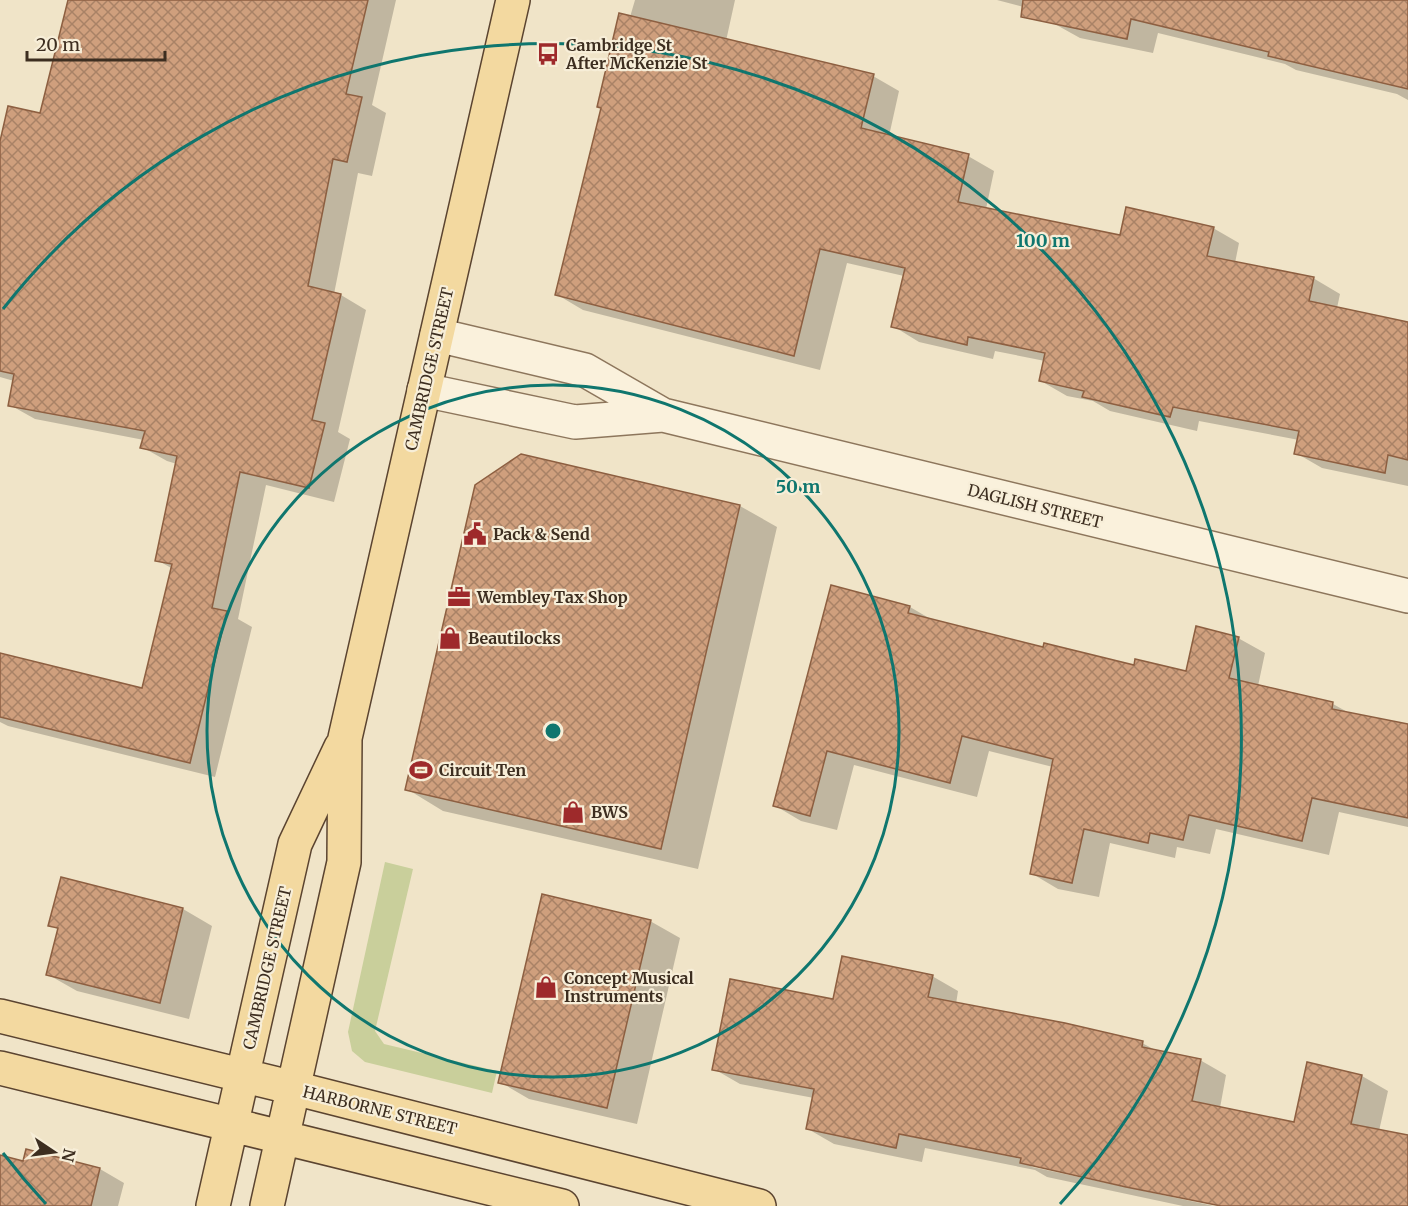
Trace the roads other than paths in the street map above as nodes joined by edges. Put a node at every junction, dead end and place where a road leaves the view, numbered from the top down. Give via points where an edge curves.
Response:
1 (513, 0) edge
2 (437, 334) junction
3 (424, 390) junction
4 (663, 416) junction
5 (1408, 596) edge
6 (345, 738) junction
7 (0, 1016) edge
8 (0, 1068) edge
9 (242, 1075) junction
10 (294, 1088) junction
11 (231, 1125) junction
12 (282, 1138) junction
13 (213, 1206) edge
14 (267, 1206) edge
15 (562, 1206) edge
16 (759, 1206) edge

1 - 2 main road, CAMBRIDGE STREET
2 - 3 main road, CAMBRIDGE STREET
2 - 4 street, DAGLISH STREET via 585,370
3 - 4 street, DAGLISH STREET via 575,422
3 - 6 main road, CAMBRIDGE STREET
4 - 5 street, DAGLISH STREET
6 - 9 main road, CAMBRIDGE STREET via 295,844
6 - 10 main road, CAMBRIDGE STREET via 344,862
7 - 9 main road, HARBORNE STREET
8 - 11 main road
9 - 10 main road, HARBORNE STREET
9 - 11 main road, CAMBRIDGE STREET
10 - 12 main road, CAMBRIDGE STREET
10 - 16 main road, HARBORNE STREET
11 - 12 main road
11 - 13 main road, CAMBRIDGE STREET
12 - 14 main road, CAMBRIDGE STREET
12 - 15 main road

